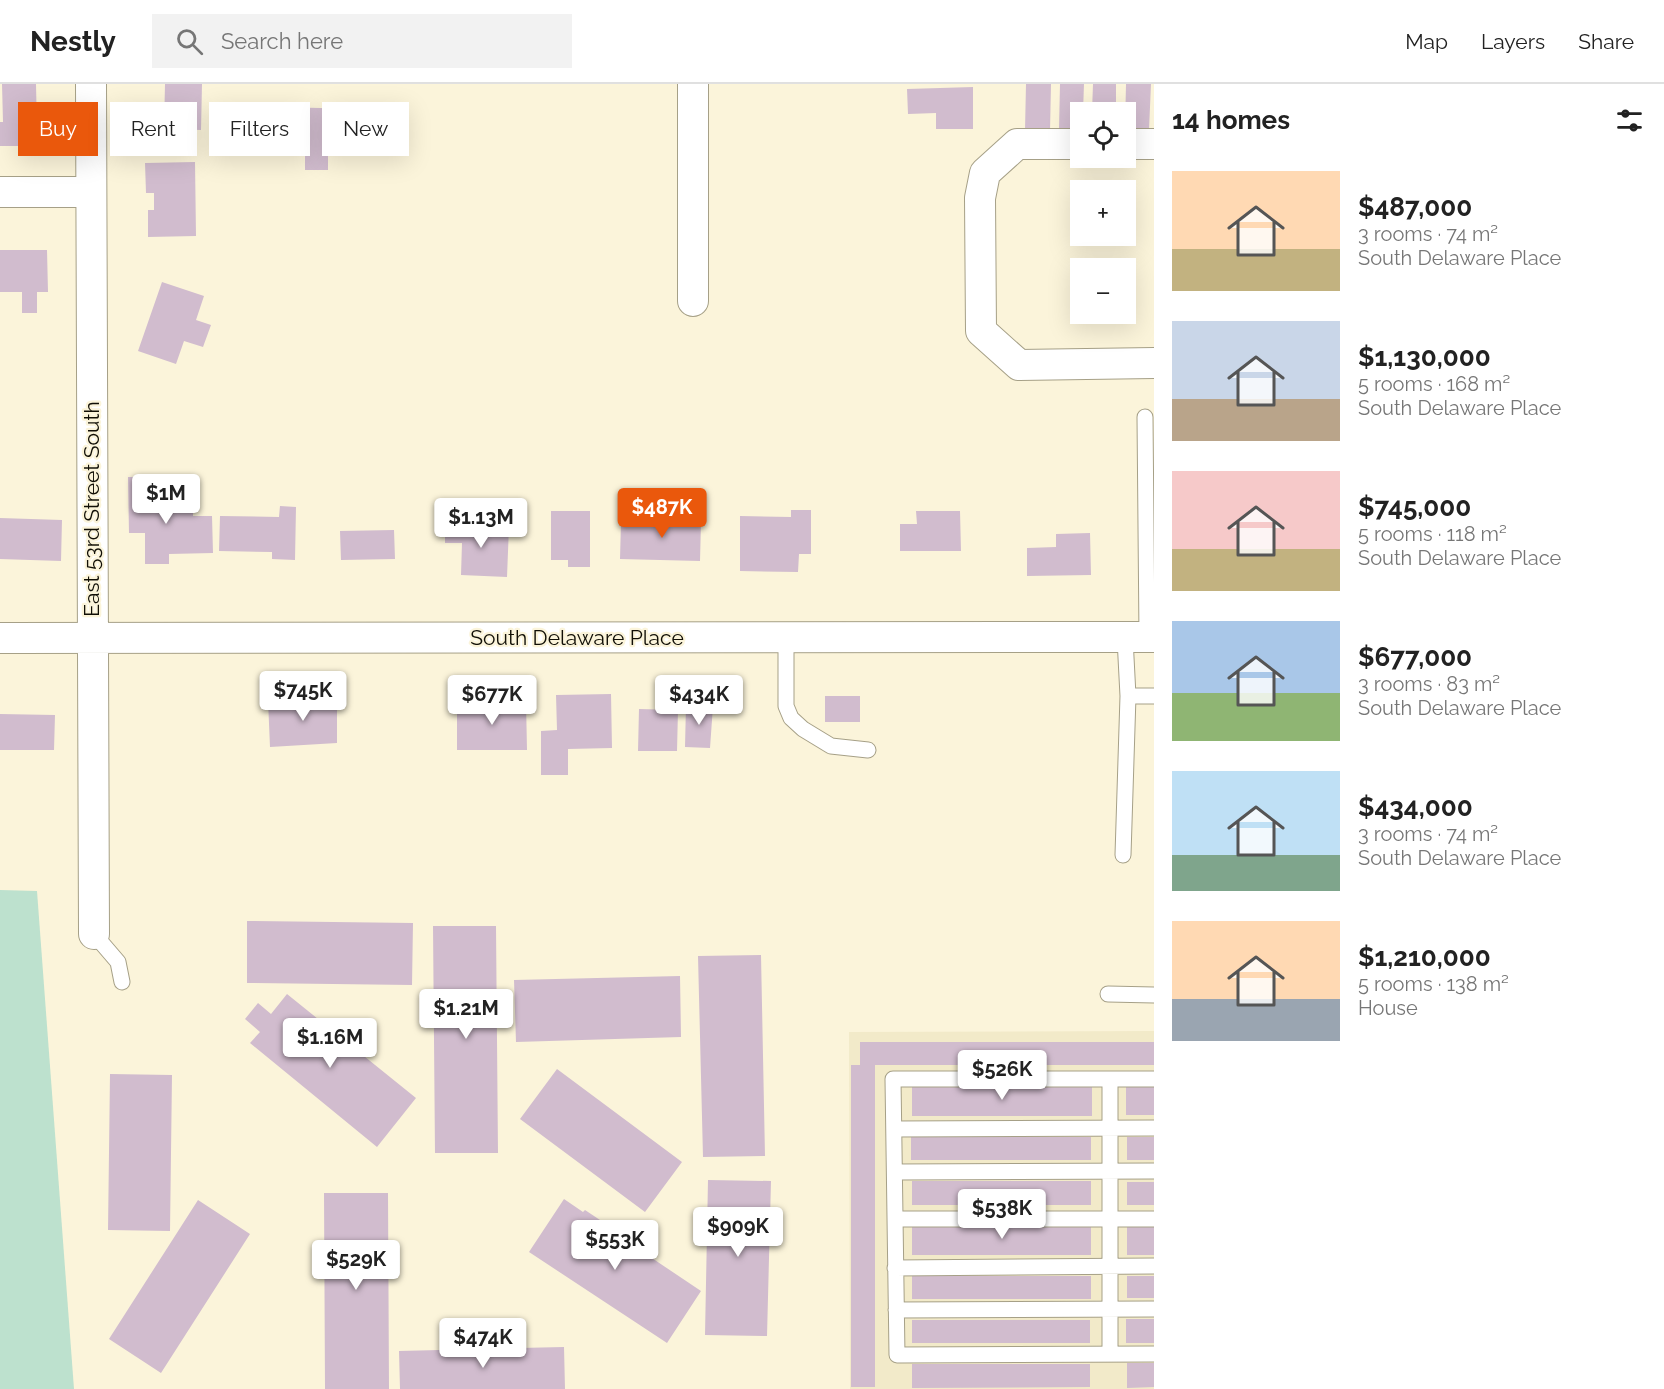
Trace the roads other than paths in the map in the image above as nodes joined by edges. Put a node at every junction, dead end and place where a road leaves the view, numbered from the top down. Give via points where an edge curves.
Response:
1 (91, 84) edge
2 (693, 84) edge
3 (1070, 144) edge
4 (1136, 144) edge
5 (1154, 144) edge
6 (0, 192) edge
7 (92, 192) junction
8 (693, 301) dead end
9 (1154, 363) edge
10 (1145, 417) dead end
11 (786, 637) junction
12 (1142, 637) edge
13 (0, 639) edge
14 (93, 639) junction
15 (1128, 696) junction
16 (1154, 696) edge
17 (867, 750) dead end
18 (1123, 855) dead end
19 (94, 934) joint
20 (122, 982) dead end
21 (1108, 994) dead end
22 (1154, 995) edge
23 (1110, 1079) junction
24 (1154, 1079) edge
25 (1110, 1128) junction
26 (1154, 1128) edge
27 (894, 1129) junction
28 (1154, 1171) edge
29 (894, 1172) junction
30 (1110, 1172) junction
31 (1154, 1218) edge
32 (895, 1219) junction
33 (1110, 1219) junction
34 (1110, 1266) junction
35 (1154, 1266) edge
36 (895, 1268) junction
37 (1110, 1309) junction
38 (1154, 1309) edge
39 (896, 1310) junction
40 (1110, 1354) junction
41 (1154, 1354) edge

1 - 7 street, East 53rd Street South
2 - 8 street
3 - 9 street via 1017,144 985,173 980,198 981,331 1019,365
4 - 5 street
6 - 7 street
7 - 14 street, East 53rd Street South
10 - 12 lane
11 - 12 street, South Delaware Place
11 - 14 street, South Delaware Place
11 - 17 lane via 786,706 791,718 831,746
12 - 15 lane
13 - 14 street, South Delaware Place
14 - 19 street, East 53rd Street South
15 - 16 lane
15 - 18 lane
19 - 20 lane via 118,962
21 - 22 lane
23 - 24 lane
23 - 25 lane
23 - 27 lane via 893,1079
25 - 26 lane
25 - 27 lane
25 - 30 lane
27 - 29 lane
28 - 30 lane
29 - 30 lane
29 - 32 lane
30 - 33 lane
31 - 33 lane
32 - 33 lane
32 - 36 lane
33 - 34 lane
34 - 35 lane
34 - 36 lane
34 - 37 lane
36 - 39 lane
37 - 38 lane
37 - 39 lane
37 - 40 lane
39 - 40 lane via 897,1355
40 - 41 lane

